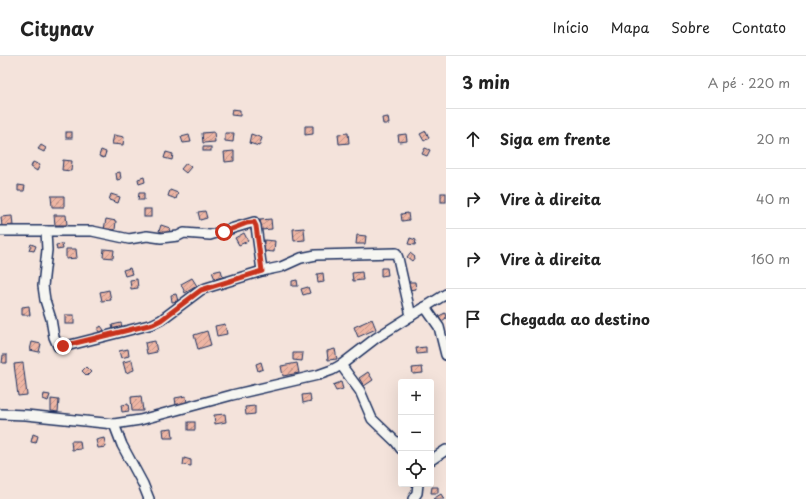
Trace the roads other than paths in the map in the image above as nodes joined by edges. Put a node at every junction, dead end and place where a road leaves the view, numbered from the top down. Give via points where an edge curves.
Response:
1 (0, 231) edge
2 (46, 231) junction
3 (262, 271) junction
4 (446, 294) edge
5 (425, 307) junction
6 (411, 316) junction
7 (446, 355) edge
8 (341, 365) junction
9 (0, 414) edge
10 (114, 424) junction
11 (398, 445) edge
12 (446, 450) edge
13 (434, 458) edge
14 (418, 487) edge
15 (149, 499) edge
16 (413, 499) edge

1 - 2 street
2 - 3 street via 92,230 129,238 161,238 184,233 210,235 254,222
2 - 3 street via 47,250 43,286 58,346 153,324 201,290
3 - 6 street via 282,267 316,254 396,253
4 - 5 street
5 - 6 street
5 - 7 street via 439,328
6 - 8 street via 376,338
8 - 10 street via 318,375 140,420
8 - 11 street via 360,391 372,419
9 - 10 street
10 - 15 street
12 - 13 street
14 - 16 street

